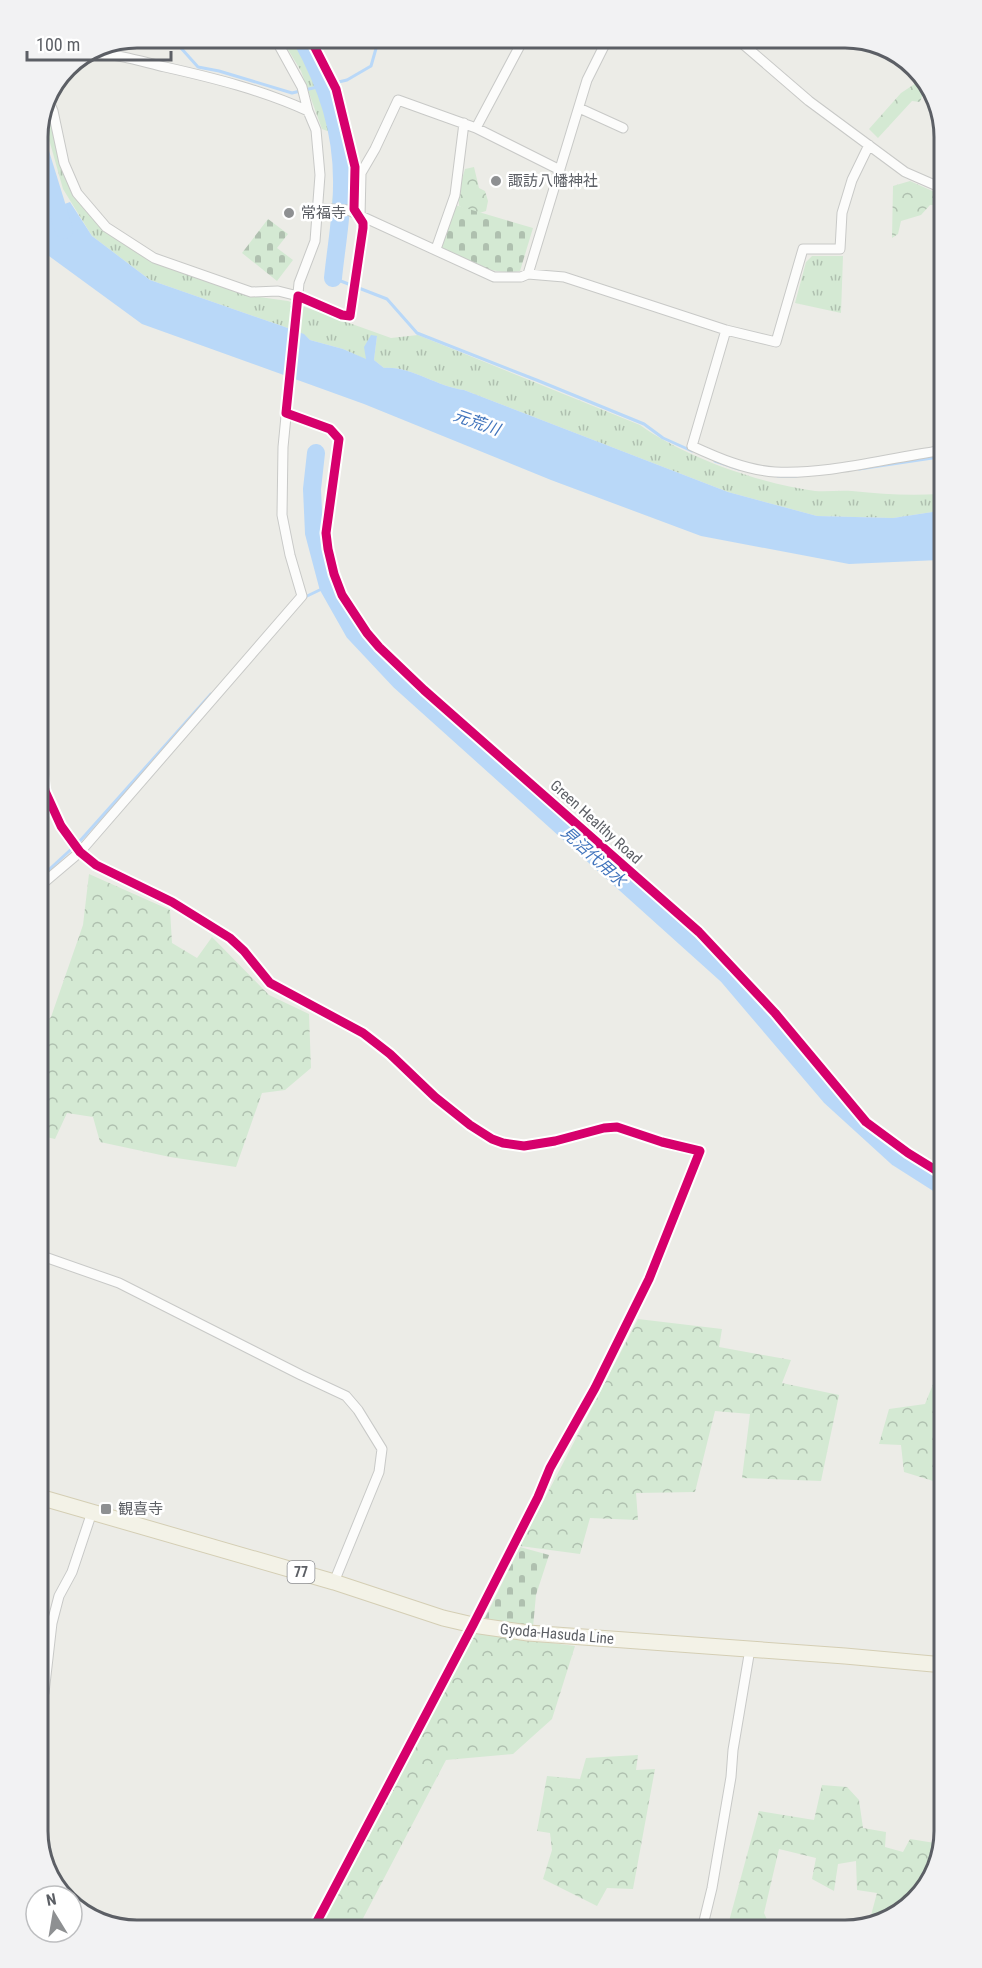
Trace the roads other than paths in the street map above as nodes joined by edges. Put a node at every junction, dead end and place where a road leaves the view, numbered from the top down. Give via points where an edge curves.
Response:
1 (281, 48) edge
2 (519, 48) edge
3 (601, 48) edge
4 (748, 48) edge
5 (103, 55) edge
6 (579, 108) junction
7 (52, 110) edge
8 (308, 111) junction
9 (464, 123) junction
10 (476, 128) junction
11 (623, 128) dead end
12 (869, 145) junction
13 (560, 170) junction
14 (934, 184) edge
15 (317, 208) junction
16 (360, 217) junction
17 (436, 249) junction
18 (528, 274) junction
19 (298, 300) junction
20 (726, 330) junction
21 (934, 452) edge
22 (48, 797) edge
23 (80, 852) junction
24 (48, 879) edge
25 (48, 1258) edge
26 (48, 1499) edge
27 (92, 1512) junction
28 (334, 1582) junction
29 (473, 1625) junction
30 (750, 1649) junction
31 (48, 1658) edge
32 (934, 1664) edge
33 (318, 1920) edge
34 (704, 1920) edge

1 - 8 street via 302,87
2 - 10 street
3 - 6 street
4 - 12 street via 809,101
5 - 8 street via 213,78 276,96
6 - 11 street
6 - 13 street
7 - 19 street via 64,163 77,193 106,227 154,258 251,292 278,291
8 - 15 street via 319,151
9 - 10 street
9 - 16 street via 399,100 361,173
9 - 17 street via 456,195
10 - 13 street
12 - 14 street via 905,172
12 - 20 street via 842,213 840,249 803,249 776,342
13 - 18 street
15 - 16 street via 348,210
15 - 19 street via 315,241
16 - 17 street
17 - 18 street via 494,277
18 - 20 street via 564,277
19 - 23 street via 284,427 282,515 302,596
20 - 21 street via 692,446 737,464 774,472 812,471
22 - 23 street via 61,826
23 - 24 street
23 - 29 street via 96,865 171,902 230,938 270,983 363,1033 435,1097 492,1139 524,1146 617,1127 700,1150 650,1279
25 - 28 street via 119,1283 346,1396 382,1449 379,1472
26 - 27 main road, Gyoda-Hasuda Line / 77
27 - 28 main road, Gyoda-Hasuda Line / 77
27 - 31 street via 72,1572 59,1596
28 - 29 main road, Gyoda-Hasuda Line / 77
29 - 30 main road, Gyoda-Hasuda Line / 77 via 528,1634
29 - 33 street
30 - 32 main road, Gyoda-Hasuda Line / 77
30 - 34 street

